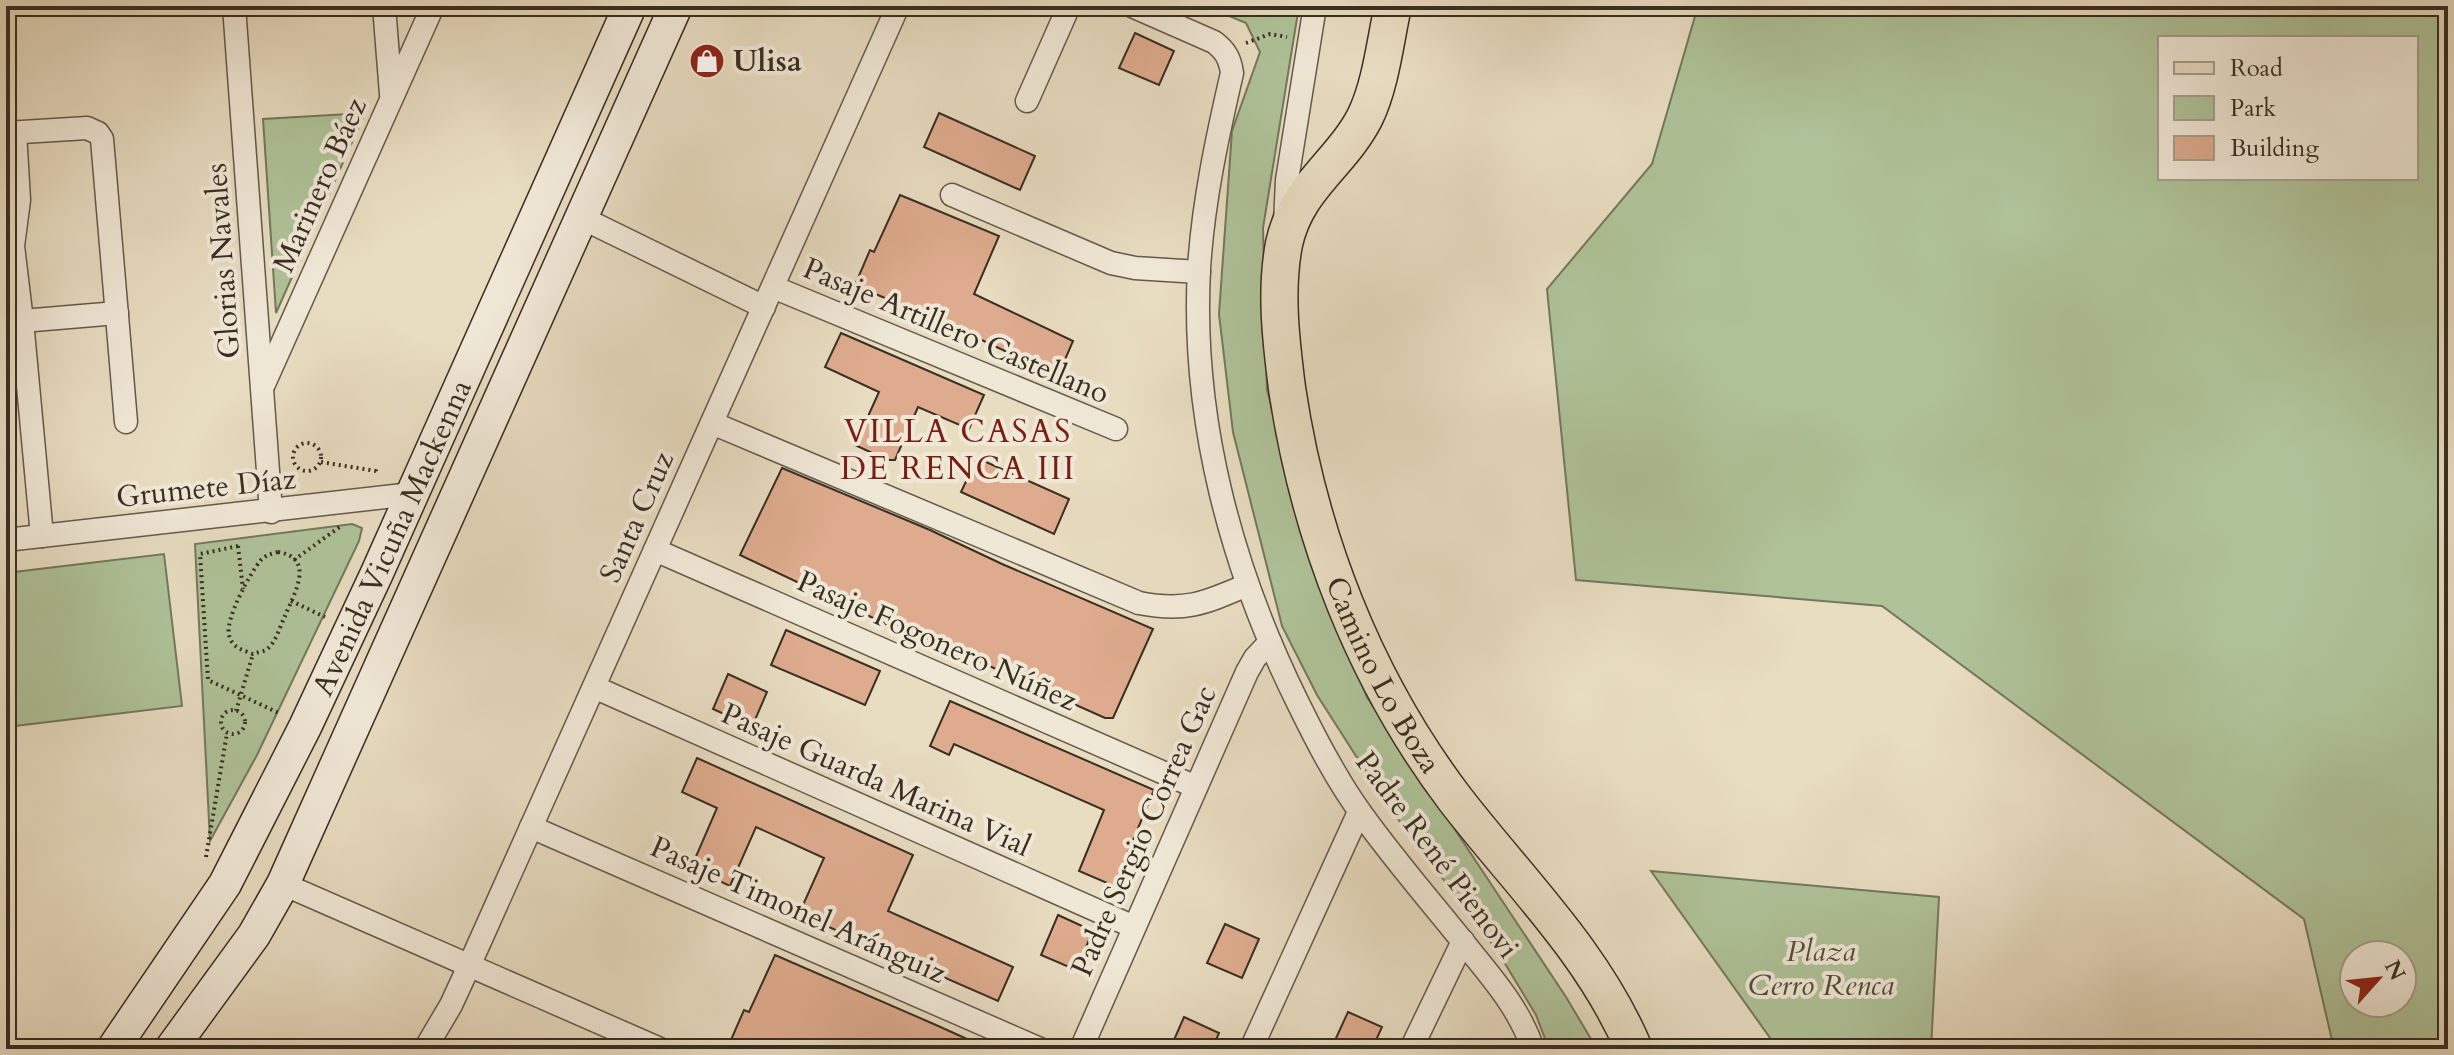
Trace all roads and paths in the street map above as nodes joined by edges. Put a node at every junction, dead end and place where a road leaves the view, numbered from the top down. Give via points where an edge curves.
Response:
1 (234, 6) edge
2 (384, 6) edge
3 (433, 6) edge
4 (630, 6) edge
5 (898, 6) edge
6 (1069, 6) edge
7 (1132, 6) edge
8 (1315, 6) edge
9 (1393, 6) edge
10 (664, 10) edge
11 (1309, 44) junction
12 (1227, 55) junction
13 (391, 100) junction
14 (1027, 101) dead end
15 (11, 132) edge
16 (952, 195) dead end
17 (582, 218) junction
18 (1285, 241) junction
19 (1199, 272) junction
20 (768, 297) junction
21 (117, 313) junction
22 (22, 321) junction
23 (262, 389) junction
24 (126, 422) dead end
25 (712, 423) junction
26 (1116, 429) dead end
27 (321, 462) junction
28 (412, 494) junction
29 (377, 498) junction
30 (271, 512) junction
31 (42, 536) junction
32 (6, 540) edge
33 (655, 550) junction
34 (294, 560) junction
35 (1247, 585) junction
36 (243, 589) junction
37 (291, 601) junction
38 (350, 632) junction
39 (1270, 642) junction
40 (253, 654) junction
41 (594, 687) junction
42 (239, 694) junction
43 (236, 711) junction
44 (305, 727) junction
45 (227, 733) junction
46 (1196, 787) junction
47 (1359, 812) junction
48 (531, 827) junction
49 (225, 884) junction
50 (283, 884) junction
51 (1134, 927) junction
52 (1463, 941) junction
53 (469, 966) junction
54 (113, 1049) edge
55 (171, 1049) edge
56 (425, 1049) edge
57 (660, 1049) edge
58 (1040, 1049) edge
59 (1081, 1049) edge
60 (1251, 1049) edge
61 (1411, 1049) edge
62 (1533, 1049) edge
63 (1634, 1049) edge

1 - 23 street, Glorias Navales
2 - 13 street
3 - 13 street, Marinero Báez
4 - 28 street, Avenida Vicuña Mackenna
5 - 20 street, Santa Cruz
6 - 14 street
7 - 12 street via 1214,42
8 - 11 street, Camino Lo Boza
9 - 18 main road, Camino Lo Boza via 1364,118 1302,199
10 - 17 street, Avenida Vicuña Mackenna
11 - 12 path via 1270,34
11 - 18 street, Camino Lo Boza via 1287,180
12 - 19 street, Padre René Pienovi via 1232,73 1212,160
13 - 23 street, Marinero Báez
15 - 21 street via 87,128 102,139
15 - 22 street via 19,200 13,246
16 - 19 street via 1111,263
17 - 20 street, Pasaje Artillero Castellano
17 - 50 street, Avenida Vicuña Mackenna
18 - 63 main road, Camino Lo Boza via 1280,329 1291,415 1318,532 1355,627 1427,760 1562,928
19 - 35 street, Padre René Pienovi via 1208,425 1230,533
20 - 25 street, Santa Cruz
20 - 26 street, Pasaje Artillero Castellano
21 - 22 street
21 - 24 street
22 - 31 street
23 - 30 street, Glorias Navales
25 - 33 street, Santa Cruz
25 - 35 street via 1139,603 1204,603
27 - 27 path via 310,444 295,450 293,459 300,470 312,471
27 - 29 path via 376,471
28 - 29 street, Grumete Díaz
28 - 38 street, Avenida Vicuña Mackenna
29 - 30 street, Grumete Díaz
29 - 34 path
30 - 31 street, Grumete Díaz
31 - 32 street, Grumete Díaz
33 - 41 street, Santa Cruz
33 - 46 street, Pasaje Fogonero Núñez
34 - 36 path via 285,553 269,554
34 - 37 path via 300,579
35 - 39 street, Padre René Pienovi
36 - 40 path via 229,636 235,646
36 - 42 path via 238,546 200,554 208,680
37 - 38 path
37 - 40 path via 274,640
38 - 44 street, Avenida Vicuña Mackenna
39 - 46 street, Padre Sergio Correa Gac via 1247,672
39 - 47 street, Padre René Pienovi via 1310,728
40 - 42 path
41 - 48 street, Santa Cruz
41 - 51 street, Pasaje Guarda Marina Vial
42 - 43 path
42 - 44 path
43 - 45 path via 226,712 221,720
43 - 45 path via 244,717 244,726
44 - 49 street, Avenida Vicuña Mackenna
45 - 49 path via 203,871
46 - 51 street, Padre Sergio Correa Gac
47 - 52 street, Padre René Pienovi
47 - 60 street
48 - 53 street, Santa Cruz
48 - 58 street, Pasaje Timonel Aránguiz
49 - 54 street, Avenida Vicuña Mackenna
50 - 53 street
50 - 55 street, Avenida Vicuña Mackenna via 254,935
51 - 59 street, Padre Sergio Correa Gac
52 - 61 street
52 - 62 street, Padre René Pienovi via 1510,1001
53 - 56 street, Santa Cruz
53 - 57 street

